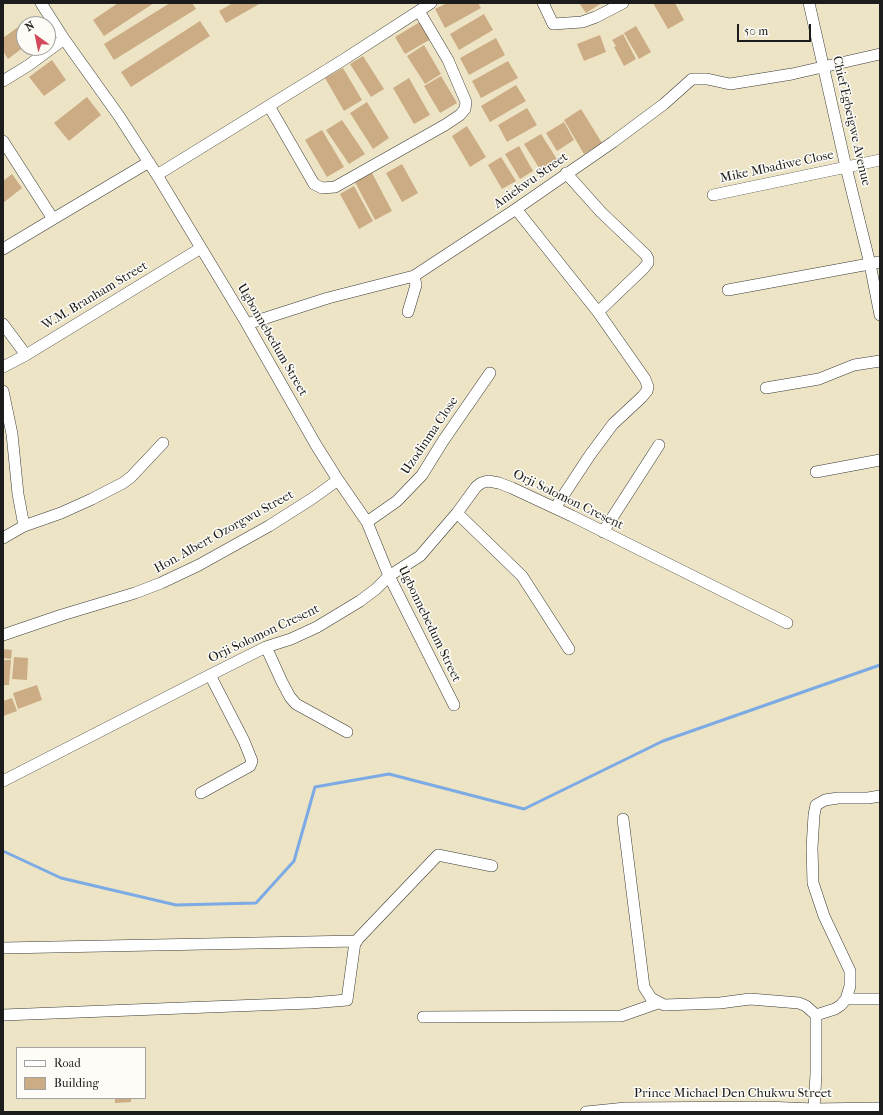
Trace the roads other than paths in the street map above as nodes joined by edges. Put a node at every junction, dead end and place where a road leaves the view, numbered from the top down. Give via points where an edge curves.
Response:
1 (41, 3) edge
2 (431, 3) edge
3 (543, 3) edge
4 (623, 3) edge
5 (810, 3) edge
6 (419, 11) junction
7 (64, 39) junction
8 (880, 54) edge
9 (824, 67) junction
10 (3, 82) edge
11 (268, 106) junction
12 (3, 142) edge
13 (880, 160) edge
14 (148, 162) junction
15 (846, 167) junction
16 (566, 173) junction
17 (157, 175) junction
18 (713, 195) dead end
19 (516, 209) junction
20 (53, 219) junction
21 (201, 248) junction
22 (3, 249) edge
23 (875, 263) edge
24 (414, 276) junction
25 (728, 290) dead end
26 (408, 312) dead end
27 (598, 312) junction
28 (880, 315) edge
29 (3, 324) edge
30 (247, 324) junction
31 (26, 355) junction
32 (880, 361) edge
33 (3, 368) edge
34 (490, 373) dead end
35 (766, 388) dead end
36 (3, 391) edge
37 (163, 443) dead end
38 (659, 445) dead end
39 (880, 460) edge
40 (816, 472) dead end
41 (338, 480) junction
42 (555, 508) junction
43 (457, 513) junction
44 (367, 522) junction
45 (24, 526) junction
46 (603, 532) junction
47 (3, 538) edge
48 (390, 576) junction
49 (788, 623) dead end
50 (3, 635) edge
51 (266, 647) junction
52 (569, 649) dead end
53 (210, 675) junction
54 (454, 705) dead end
55 (347, 732) dead end
56 (3, 781) edge
57 (200, 793) dead end
58 (880, 796) edge
59 (623, 819) dead end
60 (492, 866) dead end
61 (357, 940) junction
62 (3, 948) edge
63 (846, 999) junction
64 (880, 999) edge
65 (658, 1003) junction
66 (3, 1015) edge
67 (816, 1015) junction
68 (423, 1017) dead end
69 (880, 1108) edge
70 (814, 1109) junction
71 (626, 1110) edge
72 (586, 1112) edge

1 - 7 street, Ugbonnebedum Street
2 - 6 street
3 - 4 street via 553,24 582,22
5 - 9 street, Chief Egbeigwe Avenue
6 - 11 street
6 - 11 street via 448,60 466,102 465,109 450,122 335,187 322,188 314,184
7 - 10 street
7 - 14 street, Ugbonnebedum Street
8 - 9 street, Aniekwu Street
9 - 15 street, Chief Egbeigwe Avenue
9 - 16 street, Aniekwu Street via 730,84 692,79 648,116
11 - 17 street
12 - 20 street
13 - 15 street, Mike Mbadiwe Close
14 - 17 street, Ugbonnebedum Street
14 - 20 street
15 - 18 street, Mike Mbadiwe Close
15 - 23 street, Chief Egbeigwe Avenue
16 - 19 street, Aniekwu Street
16 - 27 street via 648,259 643,269
17 - 21 street, Ugbonnebedum Street
19 - 24 street, Aniekwu Street
19 - 27 street
20 - 22 street
21 - 30 street, Ugbonnebedum Street
21 - 31 street, W.M. Branham Street
23 - 25 street
23 - 28 street, Chief Egbeigwe Avenue
24 - 26 street via 416,285
24 - 30 street, Aniekwu Street via 328,298
27 - 42 street via 648,387 590,455
29 - 31 street
30 - 41 street, Ugbonnebedum Street
31 - 33 street, W.M. Branham Street
32 - 35 street via 854,365 819,379
34 - 44 street, Uzodinma Close via 422,474 398,502
36 - 45 street via 12,434
37 - 45 street via 123,483 92,499
38 - 46 street
39 - 40 street
41 - 44 street, Ugbonnebedum Street
41 - 50 street, Hon. Albert Ozorgwu Street via 269,526 161,583
42 - 43 street, Orji Solomon Cresent via 512,488 488,481 476,487
42 - 46 street, Orji Solomon Cresent
43 - 48 street, Orji Solomon Cresent via 420,556
43 - 52 street via 522,576
44 - 48 street, Ugbonnebedum Street
45 - 47 street
46 - 49 street, Orji Solomon Cresent
48 - 51 street, Orji Solomon Cresent via 360,601 317,627
48 - 54 street, Ugbonnebedum Street
51 - 53 street, Orji Solomon Cresent
51 - 55 street via 290,697 296,704
53 - 56 street, Orji Solomon Cresent
53 - 57 street via 252,761 250,766
58 - 63 street via 825,800 816,805 814,815 813,884 824,916 850,971 850,986
59 - 65 street via 644,987
60 - 61 street via 438,855
61 - 62 street
61 - 66 street via 347,1000
63 - 64 street
63 - 67 street via 835,1009
65 - 67 street via 720,1003 750,999 799,1003
65 - 68 street via 622,1016
67 - 70 street
69 - 70 street, Prince Michael Den Chukwu Street
70 - 71 street, Prince Michael Den Chukwu Street via 765,1107
71 - 72 street, Prince Michael Den Chukwu Street

